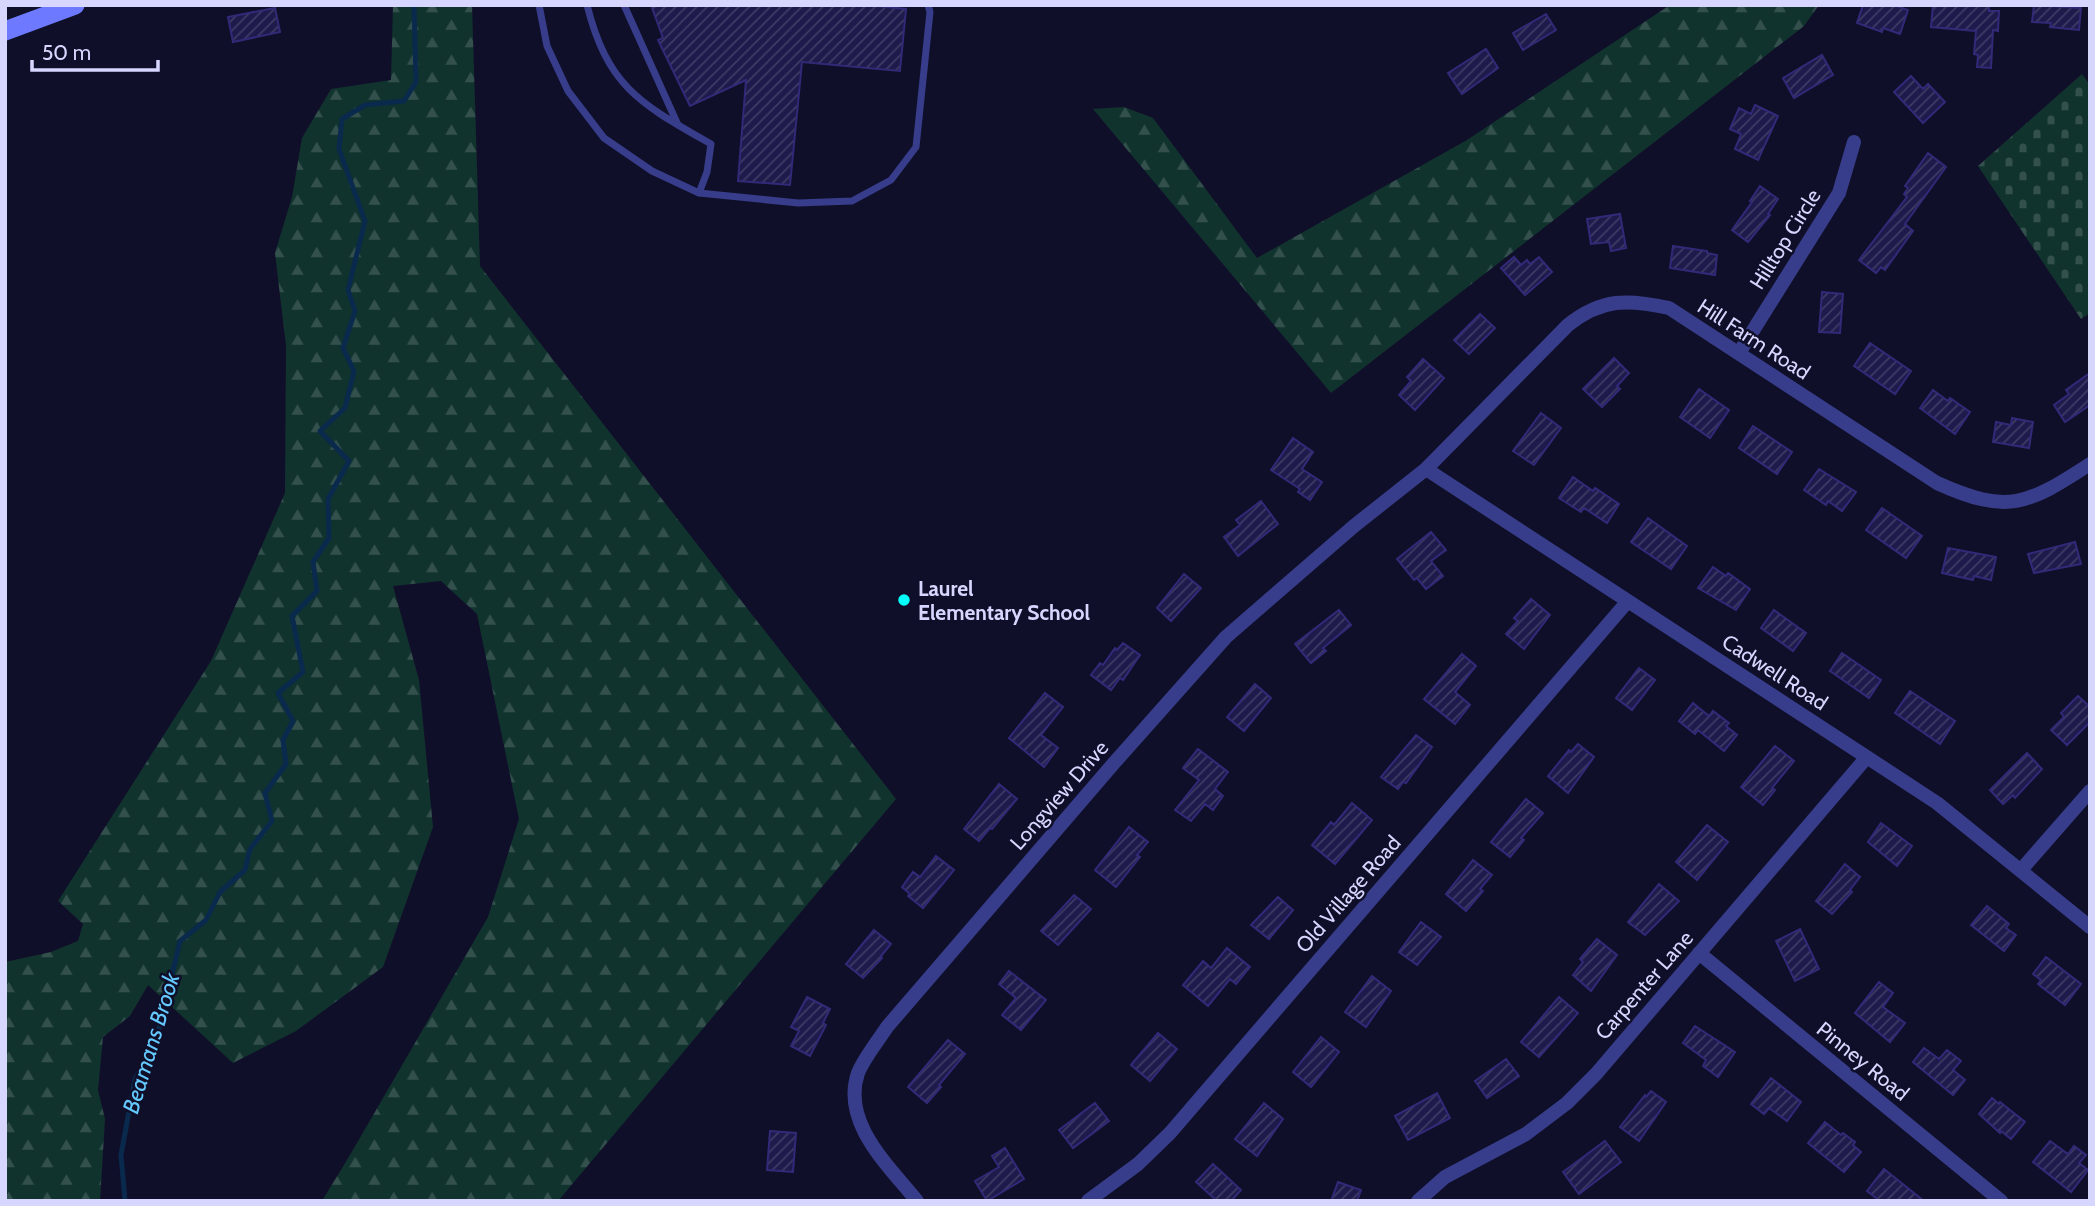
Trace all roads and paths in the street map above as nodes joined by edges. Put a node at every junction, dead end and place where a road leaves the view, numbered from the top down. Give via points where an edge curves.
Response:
1 (539, 5) edge
2 (587, 5) edge
3 (624, 5) edge
4 (928, 5) edge
5 (69, 6) edge
6 (5, 31) edge
7 (678, 125) junction
8 (1854, 142) dead end
9 (699, 193) junction
10 (1739, 353) junction
11 (2090, 464) edge
12 (1426, 469) junction
13 (1628, 601) junction
14 (1867, 757) junction
15 (2090, 791) edge
16 (2021, 870) junction
17 (2090, 927) edge
18 (1699, 953) junction
19 (917, 1201) edge
20 (1088, 1201) edge
21 (1418, 1201) edge
22 (2001, 1201) edge

1 - 9 lane via 547,46 568,91 604,138 652,171
2 - 7 lane via 595,37 616,75 647,107
3 - 7 lane
4 - 9 lane via 916,146 891,180 852,201 799,203
5 - 6 street
7 - 9 lane via 710,144
8 - 10 street, Hilltop Circle via 1839,193
10 - 11 street, Hill Farm Road via 1937,483 1966,496 2017,502 2049,491
10 - 12 street, Hill Farm Road via 1669,309 1614,302 1585,312
12 - 13 street, Cadwell Road
12 - 19 street, Longview Drive via 1226,638 887,1027 858,1074 855,1103 866,1138
13 - 14 street, Cadwell Road
13 - 20 street, Old Village Road via 1170,1133 1139,1164
14 - 16 street, Cadwell Road via 1937,803
14 - 18 street, Carpenter Lane
15 - 16 street
16 - 17 street, Cadwell Road
18 - 21 street, Carpenter Lane via 1567,1103 1526,1134 1445,1177
18 - 22 street, Pinney Road

